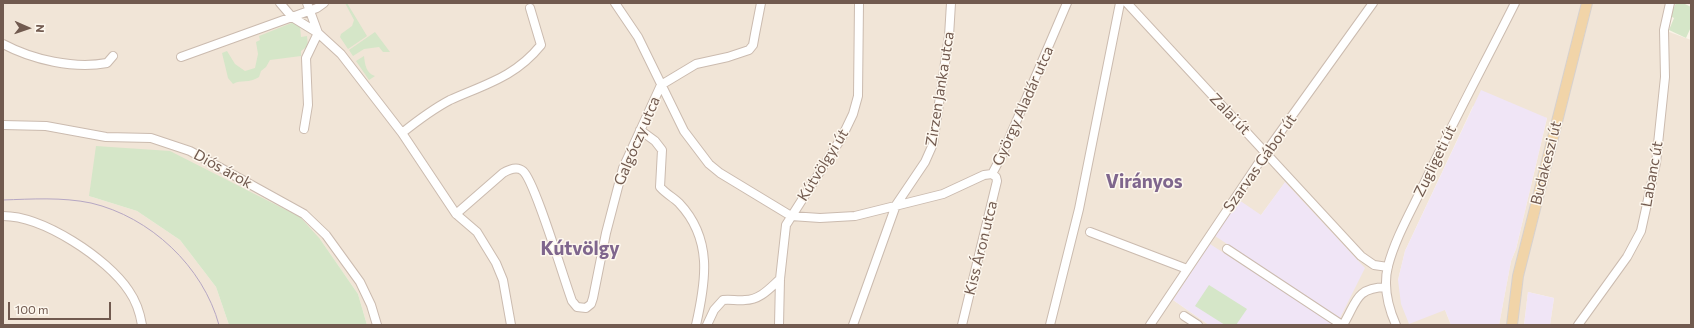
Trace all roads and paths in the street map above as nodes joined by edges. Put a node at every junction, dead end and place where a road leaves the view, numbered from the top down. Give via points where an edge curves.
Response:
1 (280, 3) edge
2 (324, 3) edge
3 (615, 3) edge
4 (761, 3) edge
5 (859, 3) edge
6 (951, 3) edge
7 (1067, 3) edge
8 (1120, 3) edge
9 (1128, 3) edge
10 (1373, 3) edge
11 (1515, 3) edge
12 (1587, 3) edge
13 (1670, 3) edge
14 (309, 7) edge
15 (530, 8) dead end
16 (292, 17) junction
17 (318, 33) junction
18 (3, 44) edge
19 (113, 56) dead end
20 (182, 57) dead end
21 (661, 85) junction
22 (3, 124) edge
23 (304, 128) dead end
24 (640, 130) junction
25 (402, 133) junction
26 (1266, 152) junction
27 (992, 174) junction
28 (896, 205) junction
29 (456, 214) junction
30 (3, 216) edge
31 (791, 216) junction
32 (1090, 232) dead end
33 (1227, 249) dead end
34 (1388, 267) junction
35 (1187, 269) junction
36 (780, 280) junction
37 (1386, 287) junction
38 (1184, 316) dead end
39 (142, 325) edge
40 (377, 325) edge
41 (511, 325) edge
42 (696, 325) edge
43 (707, 325) edge
44 (779, 325) edge
45 (853, 325) edge
46 (962, 325) edge
47 (1050, 325) edge
48 (1150, 325) edge
49 (1198, 325) edge
50 (1342, 325) edge
51 (1396, 325) edge
52 (1512, 325) edge
53 (1578, 325) edge

1 - 16 street
2 - 14 street
3 - 21 street, György Aladár utca via 638,37
4 - 21 street, Galgóczy utca via 753,45 749,50 696,64
5 - 31 street, Kútvölgyi út via 859,88 853,114 842,137
6 - 28 street, Zirzen Janka utca via 949,36 933,144 925,162
7 - 27 street, György Aladár utca
8 - 47 street via 1078,215
9 - 26 street, Zalai út
10 - 26 street, Szarvas Gábor út
11 - 34 street, Zugligeti út via 1437,155 1396,243
12 - 52 main road, Budakeszi út via 1518,276
13 - 53 street, Labanc út via 1664,30 1665,77 1656,163 1641,232 1628,256
14 - 16 street
14 - 17 street
15 - 25 street via 541,45 527,60 498,81 434,110
16 - 17 street
16 - 20 street
17 - 23 street via 306,58 308,105
17 - 25 street via 341,54
18 - 19 street via 34,57 74,64 107,63
21 - 24 street, Galgóczy utca
21 - 31 street, György Aladár utca via 684,131 709,164
22 - 40 street, Diós árok via 46,126 106,137 150,138 171,143 194,153 304,214 326,236 360,282
24 - 29 street, Galgóczy utca via 621,175 593,298 586,308 576,307 572,301 535,193 522,170 510,169 503,173
24 - 42 street via 662,150 660,187 680,204 699,235 706,270
25 - 29 street
26 - 34 street, Zalai út via 1367,261
26 - 35 street, Szarvas Gábor út
27 - 28 street, György Aladár utca via 984,175 943,194
27 - 46 street, Kiss Áron utca via 997,181
28 - 31 street, György Aladár utca via 855,216
28 - 45 street, Zirzen Janka utca
29 - 41 street via 477,232 496,263 507,295
30 - 39 street via 16,216 37,222 98,259 130,292
31 - 36 street, Kútvölgyi út via 786,225
32 - 35 street
33 - 50 street
34 - 37 street, Zugligeti út
35 - 48 street, Szarvas Gábor út
36 - 43 street via 759,297 723,300 714,310
36 - 44 street, Kútvölgyi út
37 - 50 street via 1360,293
37 - 51 street, Zugligeti út via 1391,314
38 - 49 street

